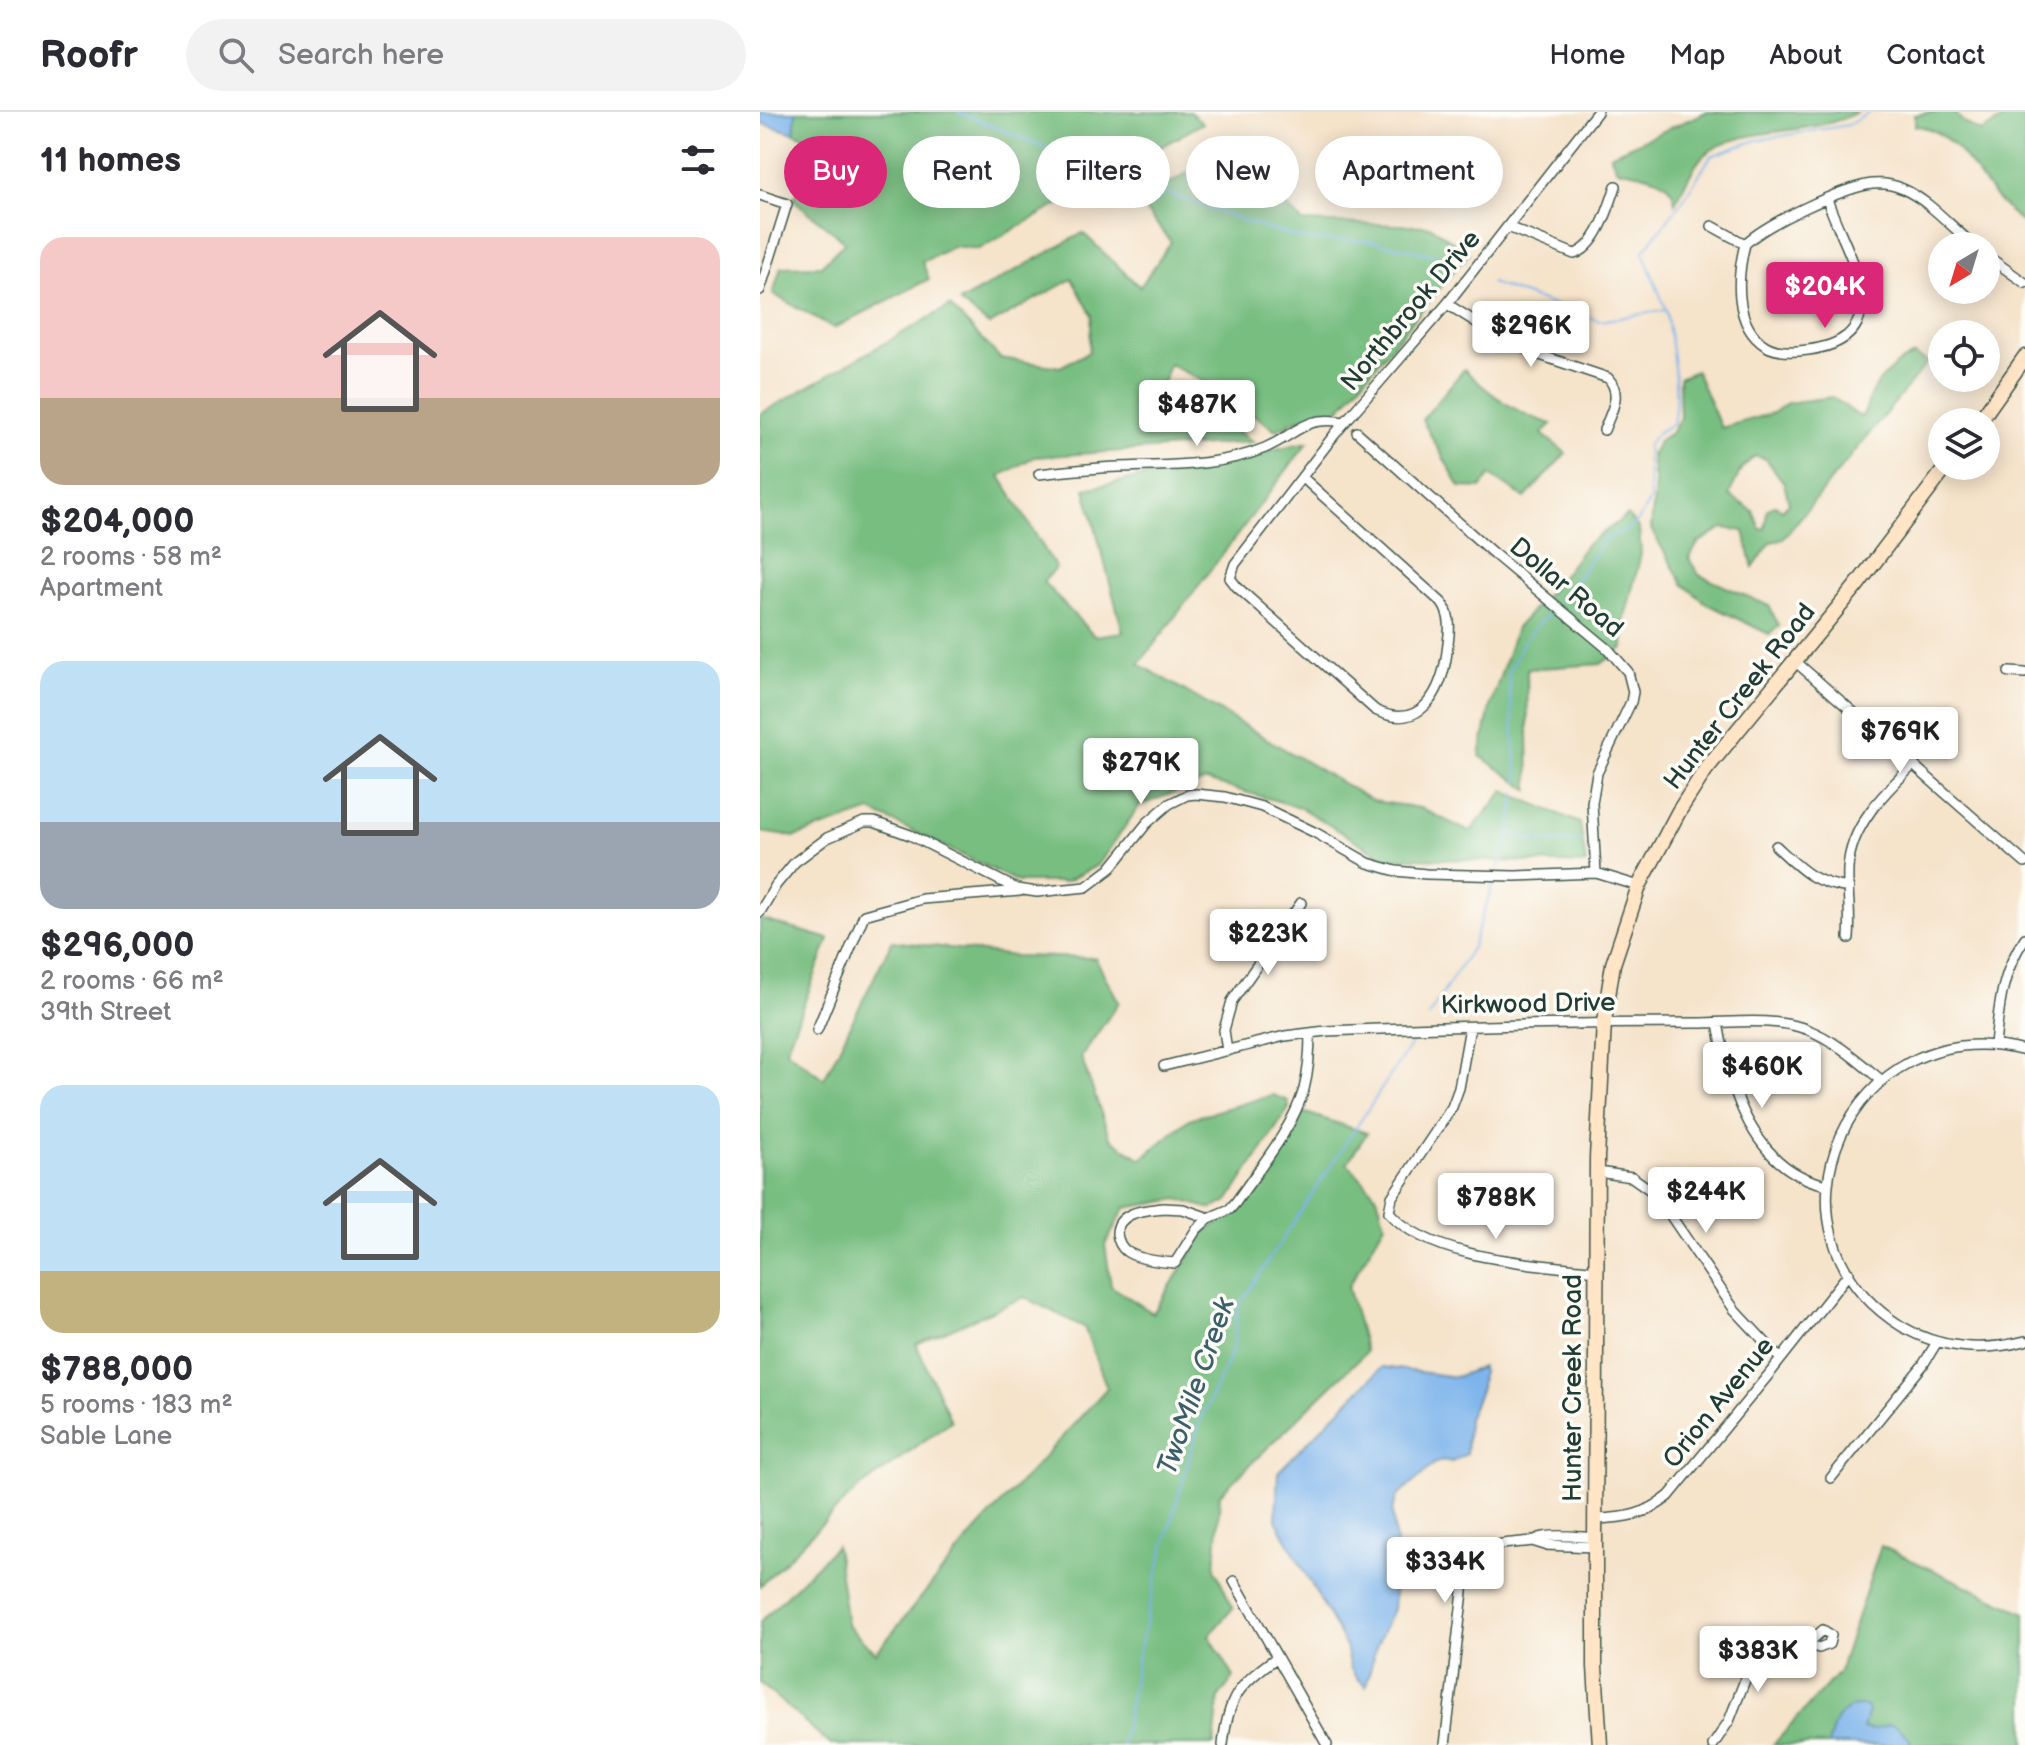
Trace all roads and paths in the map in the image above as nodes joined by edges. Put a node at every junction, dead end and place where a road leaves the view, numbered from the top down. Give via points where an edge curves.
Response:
1 (1597, 112) edge
2 (1616, 186) dead end
3 (760, 195) edge
4 (1827, 199) junction
5 (1712, 226) dead end
6 (1508, 227) junction
7 (1959, 232) edge
8 (1745, 244) junction
9 (2000, 265) edge
10 (2025, 283) edge
11 (760, 290) edge
12 (1447, 304) junction
13 (2025, 357) edge
14 (1989, 408) edge
15 (1345, 422) junction
16 (1604, 430) dead end
17 (1357, 432) dead end
18 (1039, 474) dead end
19 (1302, 477) junction
20 (1936, 480) edge
21 (1796, 662) junction
22 (2009, 672) dead end
23 (2025, 673) edge
24 (1913, 765) junction
25 (1776, 846) dead end
26 (2025, 863) edge
27 (1596, 873) junction
28 (1639, 886) junction
29 (1849, 888) junction
30 (1027, 891) junction
31 (1301, 903) dead end
32 (760, 912) edge
33 (1849, 938) dead end
34 (2025, 938) edge
35 (1604, 1022) junction
36 (1718, 1023) junction
37 (1470, 1027) junction
38 (817, 1030) dead end
39 (1310, 1033) junction
40 (1995, 1045) junction
41 (1227, 1051) junction
42 (2025, 1051) edge
43 (1164, 1066) dead end
44 (1881, 1080) junction
45 (1598, 1172) junction
46 (1828, 1185) junction
47 (1209, 1218) junction
48 (1597, 1271) junction
49 (1849, 1273) junction
50 (2025, 1341) edge
51 (1937, 1342) junction
52 (1781, 1359) junction
53 (1831, 1478) dead end
54 (1596, 1519) junction
55 (1595, 1542) junction
56 (1234, 1581) dead end
57 (1807, 1644) dead end
58 (1276, 1658) junction
59 (1223, 1745) edge
60 (1327, 1745) edge
61 (1445, 1745) edge
62 (1600, 1745) edge
63 (1713, 1745) edge

1 - 6 street, Northbrook Drive
2 - 6 street via 1593,243 1584,251 1574,254
3 - 11 street via 787,204
4 - 7 street via 1864,186 1894,185
4 - 8 street via 1765,228
4 - 8 street via 1861,289 1860,319 1842,341 1813,350 1783,351 1757,339 1739,293
5 - 8 street
6 - 12 street, Northbrook Drive
9 - 10 street
12 - 15 street, Northbrook Drive
12 - 16 street via 1540,355 1608,378 1616,395
13 - 14 main road
15 - 18 street via 1317,420 1264,448 1226,460
15 - 19 street, Northbrook Drive
17 - 27 street, Dollar Road via 1590,633 1628,672 1631,702 1597,773 1592,803
19 - 19 street, Northbrook Drive via 1235,564 1230,578 1375,710 1400,718 1411,715 1430,700 1444,676 1448,612
20 - 21 main road, Hunter Creek Road
21 - 24 street
21 - 28 main road, Hunter Creek Road via 1706,769
22 - 23 street
24 - 26 street
24 - 29 street via 1860,828 1849,857
25 - 29 street via 1810,877
27 - 28 street
27 - 30 street via 1396,871 1368,863 1262,807 1196,794 1154,816 1095,883 1077,890
28 - 35 main road, Hunter Creek Road via 1613,964
29 - 33 street
30 - 32 street via 910,835 864,822 827,838 795,862
30 - 38 street via 922,899 864,915
31 - 41 street via 1232,1001 1224,1030
34 - 40 street via 2003,982
35 - 36 street, Kirkwood Drive
35 - 37 street, Kirkwood Drive
35 - 45 main road, Hunter Creek Road
36 - 44 street, Kirkwood Drive via 1807,1030 1841,1048
36 - 46 street via 1732,1084 1769,1154 1793,1174
37 - 39 street, Kirkwood Drive
37 - 48 street via 1452,1107 1392,1197 1389,1212 1406,1228 1471,1254
39 - 41 street, Kirkwood Drive
39 - 47 street via 1303,1091 1292,1118 1236,1202
40 - 42 street
40 - 44 street via 1943,1048
41 - 43 street, Kirkwood Drive
44 - 46 street via 1850,1117 1835,1150
45 - 48 main road, Hunter Creek Road
45 - 52 street via 1632,1177 1656,1194 1734,1309
46 - 49 street via 1834,1239
47 - 47 street via 1183,1209 1143,1210 1125,1217 1117,1235 1127,1252 1175,1263
48 - 54 main road, Hunter Creek Road
49 - 51 street via 1893,1321
49 - 52 street, Orion Avenue
50 - 51 street via 1983,1348
51 - 53 street
52 - 54 street, Orion Avenue via 1669,1496 1636,1516
54 - 55 main road, Hunter Creek Road
55 - 61 street via 1512,1541 1492,1546 1470,1564
55 - 62 main road, Hunter Creek Road
56 - 58 street
57 - 63 street via 1754,1657 1729,1721
58 - 59 street via 1235,1694
58 - 60 street

